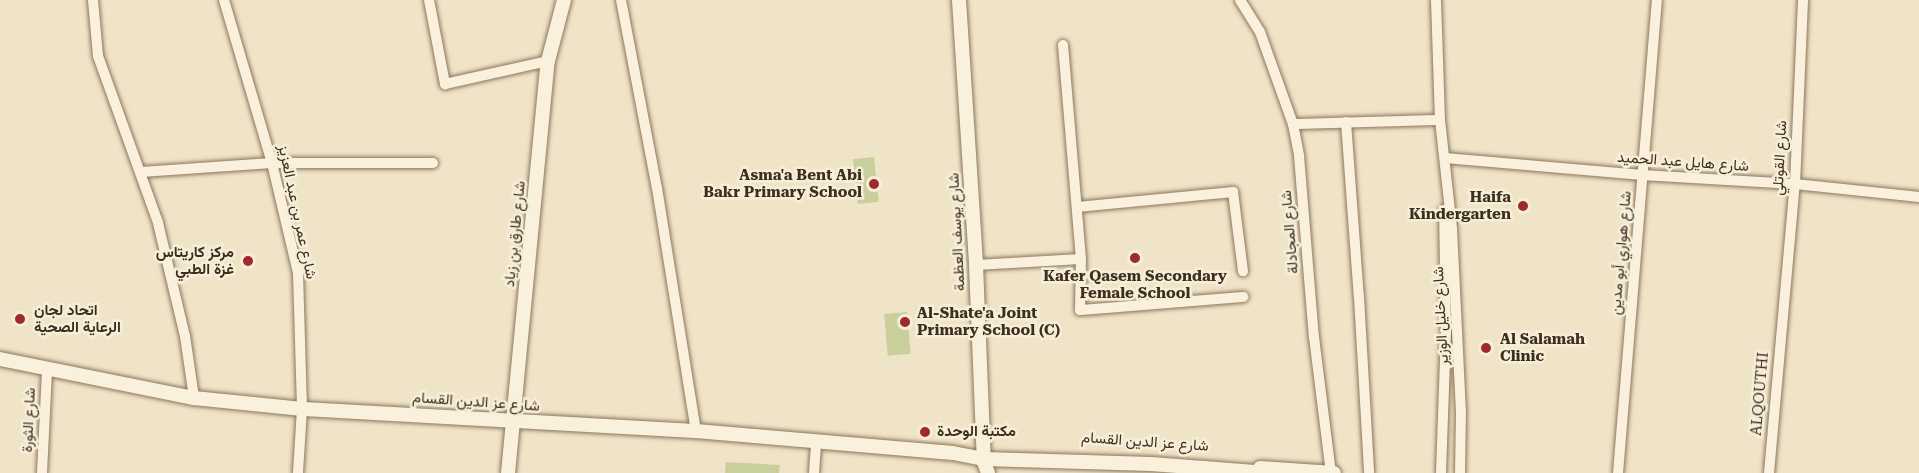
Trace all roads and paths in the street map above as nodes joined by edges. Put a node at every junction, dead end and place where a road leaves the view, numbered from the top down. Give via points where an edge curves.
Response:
1 (93, 0) edge
2 (224, 0) edge
3 (429, 0) edge
4 (564, 0) edge
5 (621, 0) edge
6 (959, 0) edge
7 (1240, 0) edge
8 (1436, 0) edge
9 (1657, 0) edge
10 (1803, 0) edge
11 (1063, 45) dead end
12 (548, 61) junction
13 (1440, 120) junction
14 (1346, 122) junction
15 (1293, 124) junction
16 (1444, 158) junction
17 (273, 163) junction
18 (433, 163) dead end
19 (141, 172) junction
20 (1642, 175) junction
21 (1795, 184) junction
22 (1919, 197) edge
23 (1077, 207) junction
24 (1081, 259) junction
25 (976, 265) junction
26 (1243, 271) dead end
27 (1242, 297) dead end
28 (1782, 318) joint
29 (0, 358) edge
30 (47, 369) junction
31 (194, 398) junction
32 (302, 409) junction
33 (511, 422) junction
34 (696, 431) junction
35 (816, 442) junction
36 (983, 463) edge
37 (42, 473) edge
38 (298, 473) edge
39 (507, 473) edge
40 (814, 473) edge
41 (1268, 473) edge
42 (1332, 473) edge
43 (1369, 473) edge
44 (1441, 473) edge
45 (1460, 473) edge
46 (1618, 473) edge
47 (1769, 473) edge

1 - 19 street via 98,56
2 - 17 street, شارع عمر بن عبد العزيز
3 - 12 street via 445,84
4 - 12 main road, شارع طارق بن زياد
5 - 34 street via 657,188
6 - 25 main road, شارع يوسف العظمة
7 - 15 street, شارع المجادلة via 1260,32
8 - 13 street, شارع خليل الوزير
9 - 20 street, شارع هواري أبو مدين
10 - 21 street, شارع القوتلي
11 - 23 street
12 - 33 main road, شارع طارق بن زياد
13 - 14 street
13 - 16 street, شارع خليل الوزير
14 - 15 street
14 - 43 street
15 - 42 street, شارع المجادلة
16 - 20 street, شارع هايل عبد الحميد
16 - 44 street, شارع خليل الوزير via 1446,333
16 - 45 street, شارع خليل الوزير via 1453,252
17 - 18 street
17 - 19 street
17 - 32 street, شارع عمر بن عبد العزيز via 298,273
19 - 31 street via 158,222 182,324
20 - 21 street, شارع هايل عبد الحميد
20 - 46 street, شارع هواري أبو مدين
21 - 22 street, شارع هايل عبد الحميد
21 - 28 street, شارع القوتلي
23 - 24 street
23 - 26 street via 1233,192
24 - 25 street
24 - 27 street via 1080,310
25 - 36 main road, شارع يوسف العظمة
28 - 47 street, ALQOUTHI
29 - 30 main road, شارع عز الدين القسام
30 - 31 main road, شارع عز الدين القسام
30 - 37 street, شارع الثورة
31 - 32 main road, شارع عز الدين القسام
32 - 33 main road, شارع عز الدين القسام
32 - 38 street, شارع عمر بن عبد العزيز
33 - 34 main road, شارع عز الدين القسام
33 - 39 main road, شارع طارق بن زياد
34 - 35 main road, شارع عز الدين القسام
35 - 36 main road, شارع عز الدين القسام via 953,453
35 - 40 street
36 - 41 main road, شارع عز الدين القسام via 1151,464
36 - 42 main road, شارع عز الدين القسام via 1099,455

